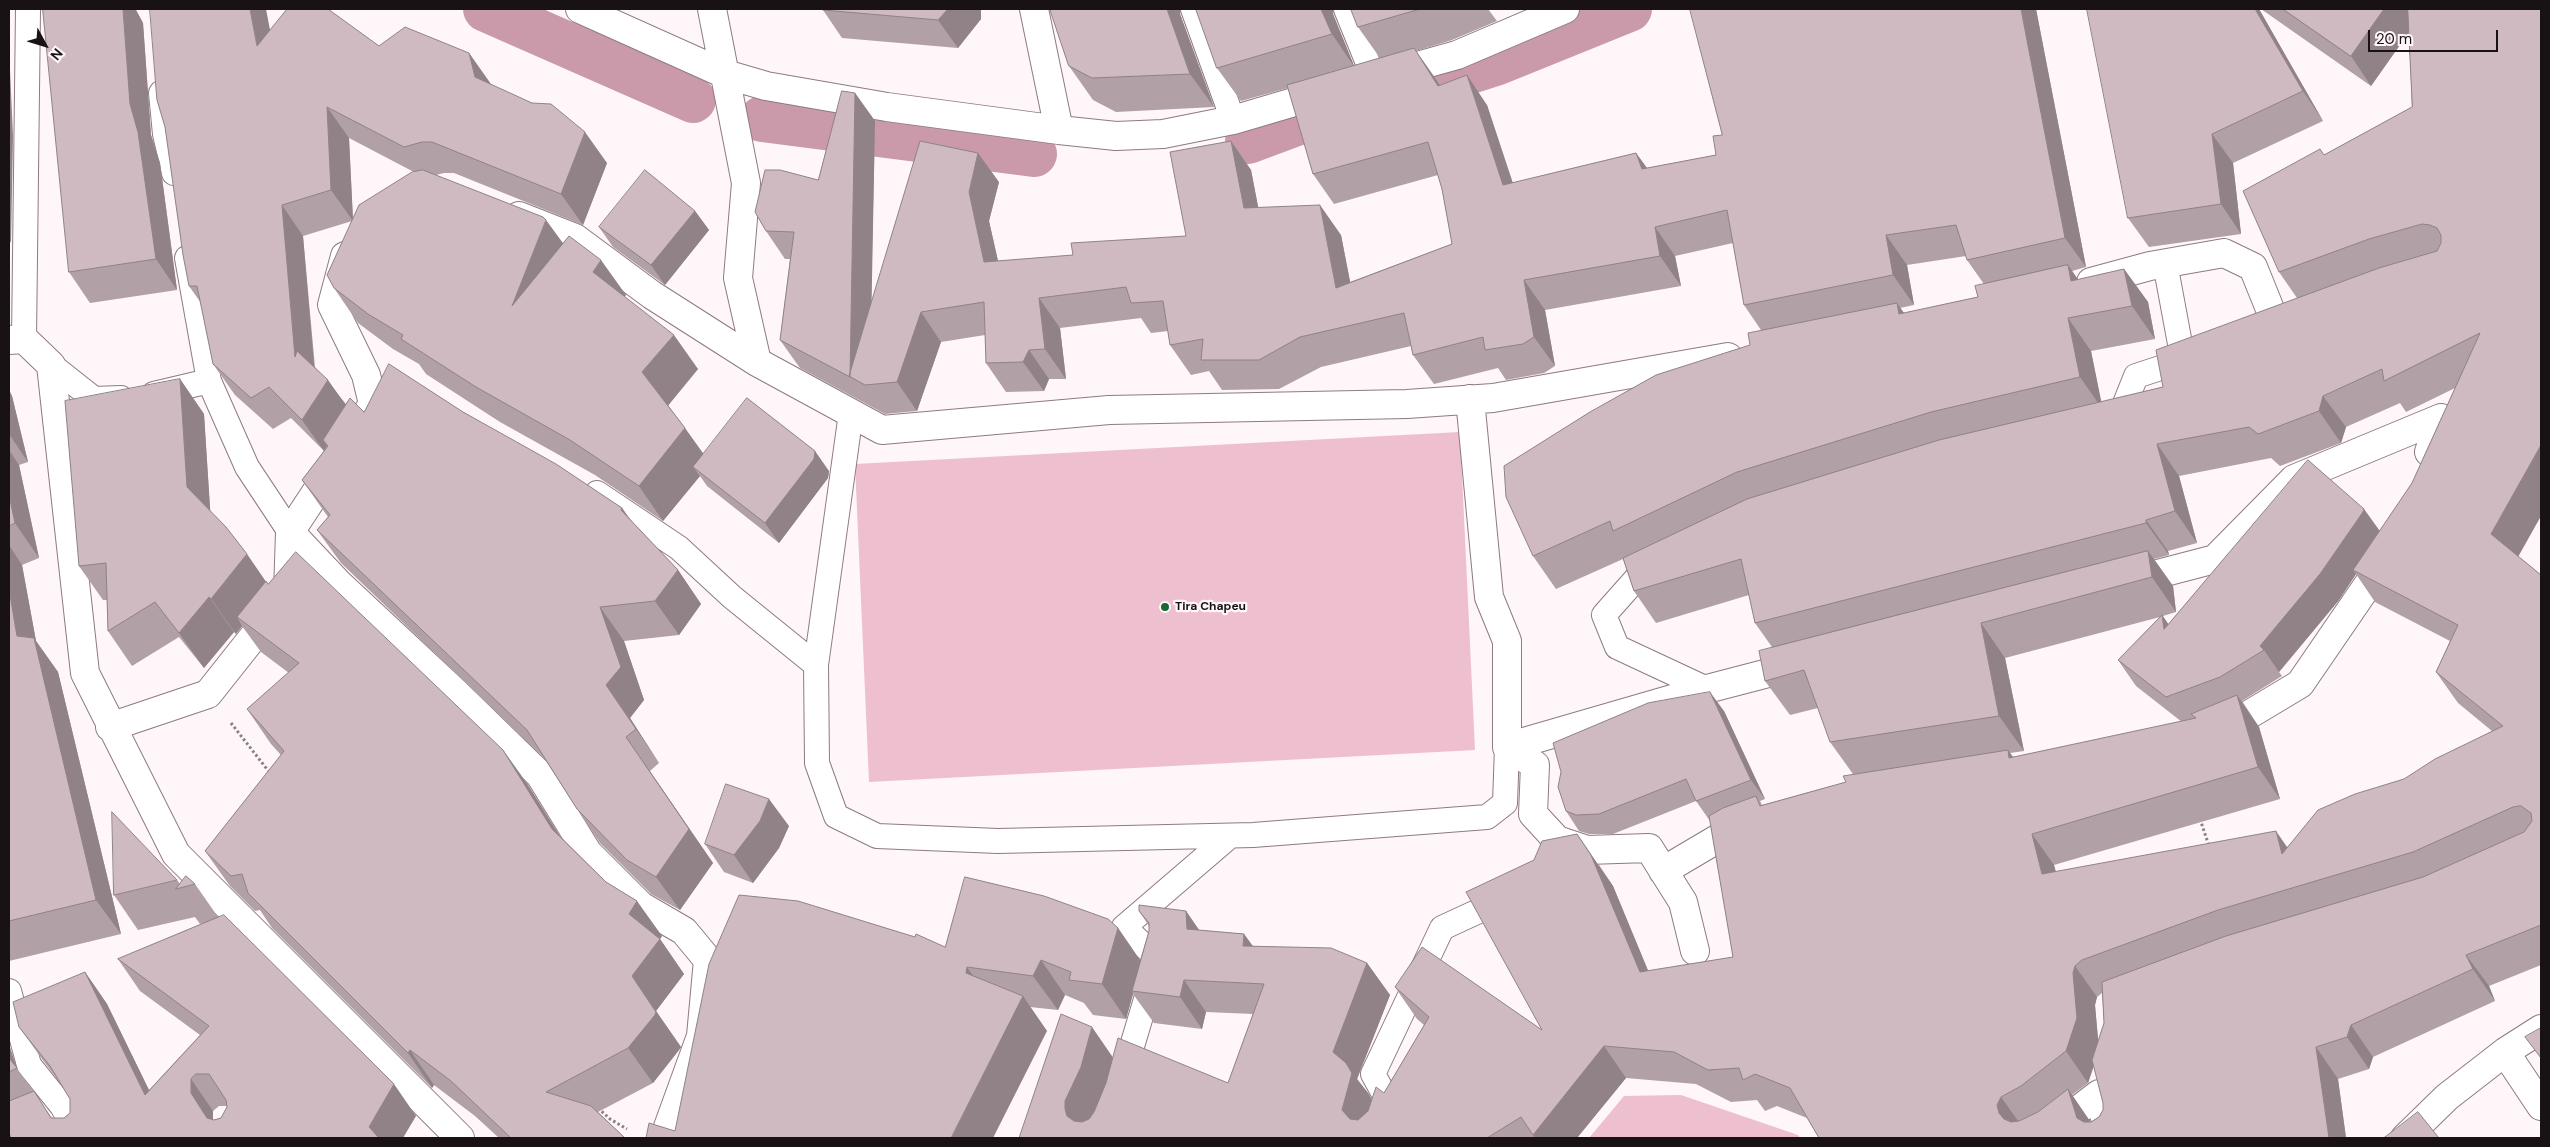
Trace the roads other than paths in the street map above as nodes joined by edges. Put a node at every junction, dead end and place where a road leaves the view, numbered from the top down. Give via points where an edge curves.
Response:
1 (28, 9) edge
2 (580, 9) edge
3 (712, 9) edge
4 (1034, 9) edge
5 (1193, 9) edge
6 (1346, 9) edge
7 (1565, 9) edge
8 (159, 71) edge
9 (725, 74) junction
10 (1374, 78) junction
11 (1234, 120) junction
12 (1059, 130) junction
13 (178, 200) edge
14 (493, 206) edge
15 (359, 237) edge
16 (184, 239) edge
17 (2165, 263) junction
18 (2067, 288) edge
19 (2314, 316) edge
20 (17, 339) edge
21 (2212, 351) edge
22 (1749, 353) edge
23 (2183, 360) junction
24 (757, 362) junction
25 (51, 364) junction
26 (366, 375) junction
27 (394, 379) edge
28 (209, 382) junction
29 (1470, 399) junction
30 (851, 413) junction
31 (2089, 427) edge
32 (2422, 473) edge
33 (578, 481) edge
34 (290, 532) junction
35 (2398, 536) edge
36 (1679, 559) edge
37 (2098, 590) edge
38 (1822, 660) edge
39 (816, 665) junction
40 (1707, 689) junction
41 (110, 727) junction
42 (2196, 736) edge
43 (1507, 747) junction
44 (1765, 816) edge
45 (1230, 836) junction
46 (1663, 871) junction
47 (1525, 885) edge
48 (1695, 951) dead end
49 (9, 991) edge
50 (2541, 1028) edge
51 (2505, 1052) junction
52 (1120, 1090) edge
53 (2541, 1106) edge
54 (80, 1138) edge
55 (460, 1138) edge
56 (664, 1138) edge
57 (1378, 1138) edge
58 (2035, 1138) edge
59 (2110, 1138) edge
60 (2405, 1138) edge

1 - 20 lane
2 - 9 street
3 - 9 street
4 - 12 street
5 - 11 lane
6 - 10 lane
7 - 10 street via 1456,54
8 - 13 lane via 165,134 173,160
9 - 12 street via 766,86 887,107
9 - 24 street via 746,183 738,278
10 - 11 street
11 - 12 street via 1163,134 1116,136
14 - 24 street via 576,238 652,295
15 - 26 street via 346,250 332,305
16 - 28 lane
17 - 18 street
17 - 19 street via 2224,253 2253,267 2269,332
17 - 23 lane
20 - 25 street
21 - 23 lane
22 - 29 street via 1493,398
23 - 31 lane via 2136,376 2118,421
24 - 30 street
25 - 28 lane via 94,398 136,398
25 - 41 street via 85,674
26 - 27 lane
26 - 34 street via 372,404
28 - 34 lane via 247,467
29 - 30 street via 1407,404 1109,410 882,430
29 - 43 street via 1489,597 1507,641
30 - 39 lane
32 - 37 street via 2441,418 2294,479 2215,559
33 - 39 lane via 679,548 732,597
34 - 41 street via 288,593 208,694
34 - 56 street via 339,584 540,775 588,853 642,906 684,930 708,960 701,1036
35 - 42 street via 2300,684 2245,717
36 - 40 lane via 1636,579 1604,615 1617,647
38 - 40 street
39 - 45 lane via 817,763 836,816 877,836 998,841
40 - 43 street
41 - 55 street via 176,854
43 - 45 lane via 1505,803 1486,816
43 - 46 street via 1535,765 1533,814 1552,848 1649,848
44 - 46 street via 1738,825
45 - 52 lane via 1124,927 1158,959
46 - 48 street via 1683,902
47 - 57 lane via 1520,892 1442,928 1373,1074 1389,1103
49 - 54 lane via 29,1066 53,1110
50 - 51 street
51 - 53 street
51 - 60 street via 2447,1097
58 - 59 street via 2051,1131 2102,1085

